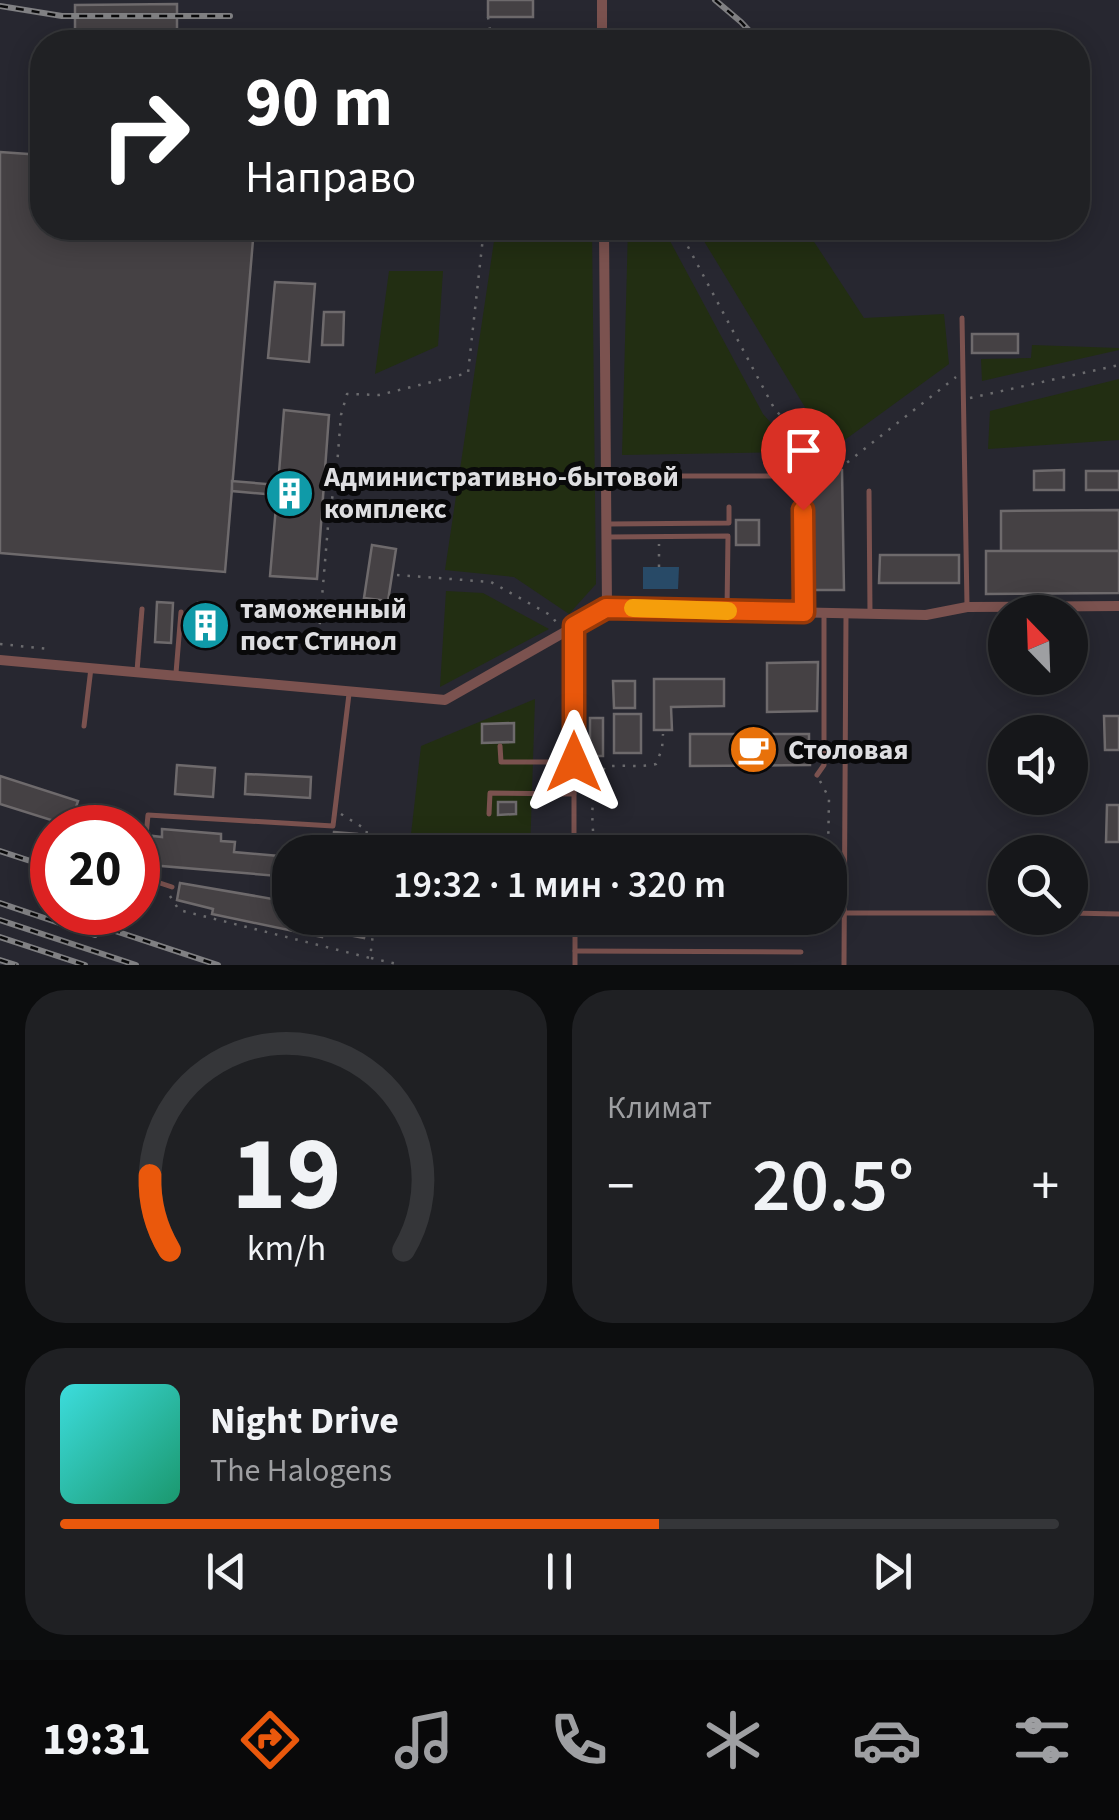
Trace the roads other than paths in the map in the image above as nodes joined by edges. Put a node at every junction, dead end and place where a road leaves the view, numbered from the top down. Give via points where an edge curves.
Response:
1 (602, 0) edge
2 (602, 30) edge
3 (604, 240) edge
4 (962, 318) dead end
5 (606, 476) junction
6 (869, 491) dead end
7 (729, 507) dead end
8 (606, 530) junction
9 (1119, 606) edge
10 (967, 607) junction
11 (606, 608) junction
12 (142, 609) dead end
13 (727, 610) junction
14 (181, 612) dead end
15 (804, 612) junction
16 (824, 612) junction
17 (846, 613) junction
18 (870, 614) junction
19 (574, 626) junction
20 (0, 660) edge
21 (91, 668) junction
22 (137, 672) junction
23 (176, 676) junction
24 (349, 691) junction
25 (84, 726) dead end
26 (500, 746) dead end
27 (574, 762) junction
28 (817, 776) road end
29 (574, 794) junction
30 (489, 814) dead end
31 (574, 835) edge
32 (845, 835) edge
33 (172, 887) dead end
34 (847, 913) edge
35 (988, 913) edge
36 (1088, 914) edge
37 (1119, 914) edge
38 (575, 935) edge
39 (844, 935) edge
40 (575, 951) junction
41 (801, 952) dead end
42 (575, 965) edge
43 (844, 965) edge

1 - 2 street
3 - 5 street
4 - 10 lane
5 - 8 street
5 - 15 lane via 803,476
6 - 18 lane
7 - 8 lane via 728,524
8 - 11 street
8 - 13 lane via 728,536
9 - 10 street
10 - 18 street via 926,615
11 - 13 street
11 - 19 street
12 - 22 lane
13 - 15 street
14 - 23 lane
15 - 16 street
16 - 17 street
16 - 28 lane via 824,766
17 - 18 street
17 - 32 lane
19 - 24 street via 445,700
19 - 27 lane
20 - 21 street
21 - 22 street
21 - 25 lane
22 - 23 street
23 - 24 street
24 - 33 lane via 333,826 148,815 142,877
26 - 27 lane via 501,762
27 - 29 lane
29 - 30 lane via 490,793
29 - 31 lane
34 - 35 lane
36 - 37 lane
38 - 40 lane
39 - 43 lane
40 - 41 lane
40 - 42 lane

